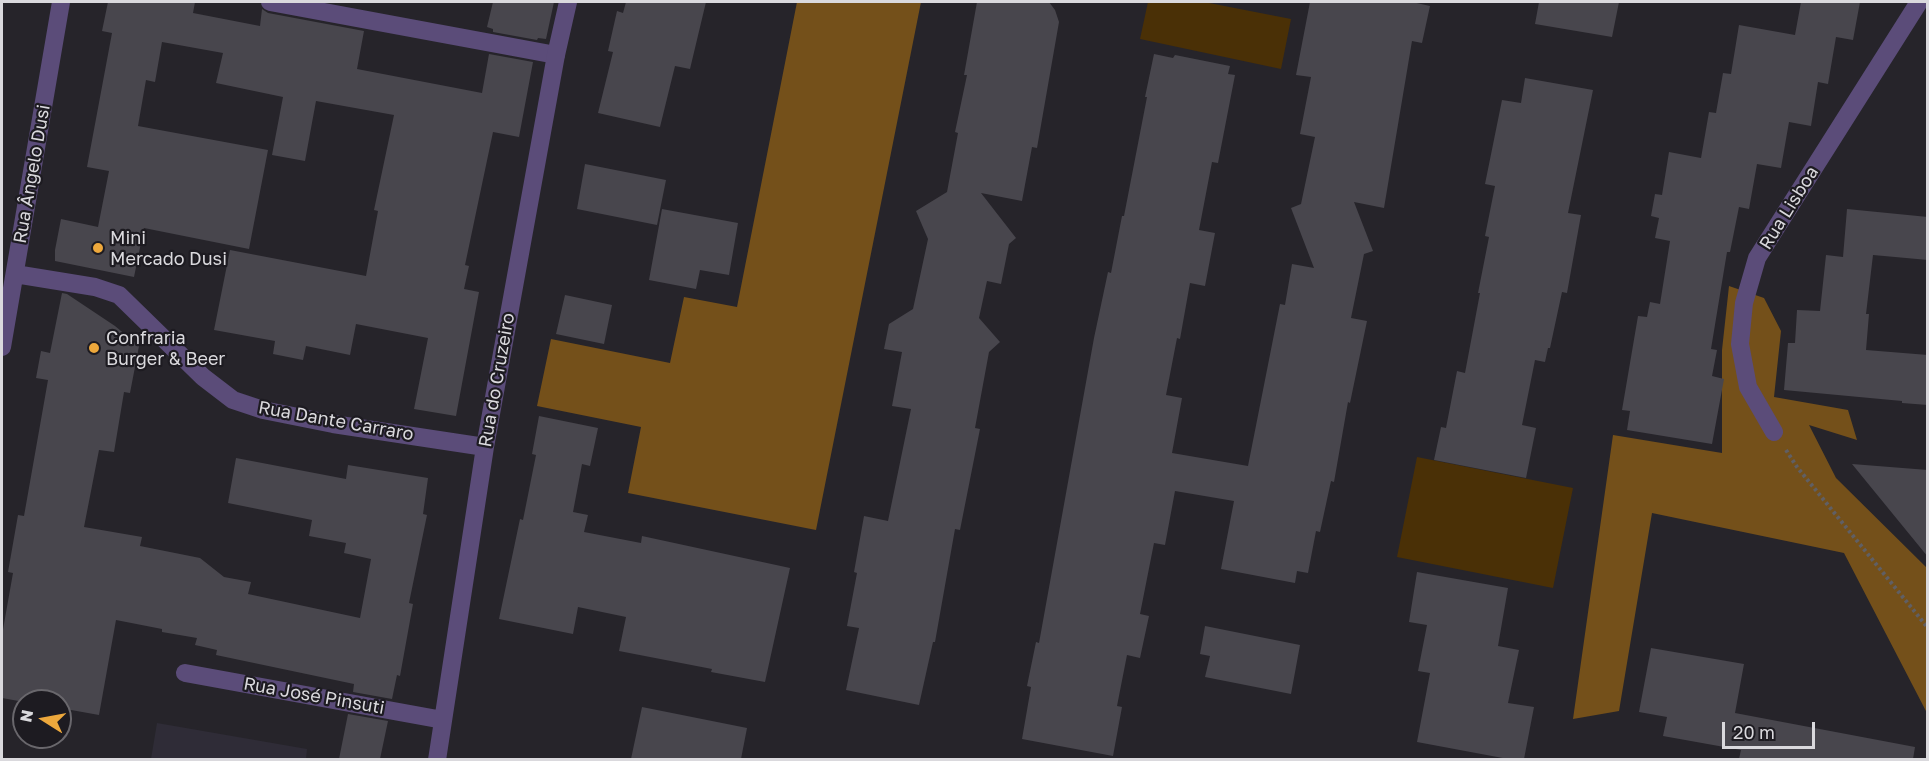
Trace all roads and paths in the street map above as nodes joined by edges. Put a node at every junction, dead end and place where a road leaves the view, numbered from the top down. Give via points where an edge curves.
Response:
1 (61, 2) edge
2 (270, 2) edge
3 (568, 2) edge
4 (1919, 2) edge
5 (556, 55) junction
6 (15, 274) junction
7 (2, 341) edge
8 (1774, 432) joint
9 (485, 447) junction
10 (1928, 628) edge
11 (185, 673) dead end
12 (443, 720) junction
13 (437, 759) edge

1 - 6 street, Rua Ângelo Dusi
2 - 5 street
3 - 5 street, Rua do Cruzeiro
4 - 8 street, Rua Lisboa via 1757,258 1744,303 1740,344 1748,387
5 - 9 street, Rua do Cruzeiro
6 - 7 street, Rua Ângelo Dusi
6 - 9 street, Rua Dante Carraro via 95,287 118,295 203,377 233,400 333,424
8 - 10 path via 1797,467
9 - 12 street, Rua do Cruzeiro
11 - 12 street, Rua José Pinsuti
12 - 13 street, Rua do Cruzeiro

